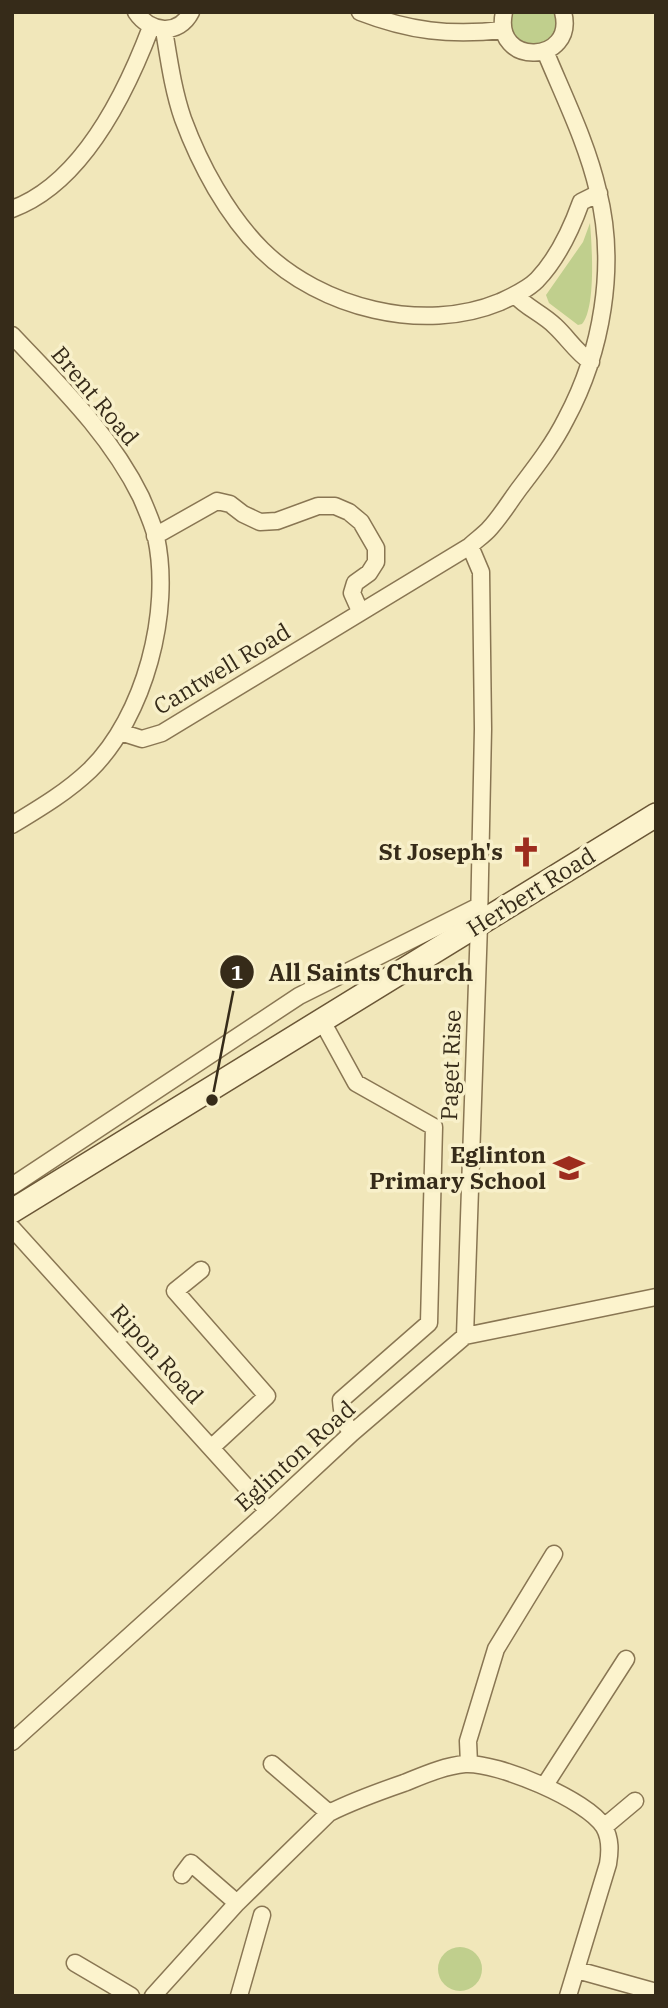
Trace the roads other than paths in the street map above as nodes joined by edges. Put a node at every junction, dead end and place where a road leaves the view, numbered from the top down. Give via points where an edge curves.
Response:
1 (136, 12) edge
2 (191, 12) edge
3 (360, 12) edge
4 (504, 12) edge
5 (563, 12) edge
6 (158, 29) junction
7 (503, 30) junction
8 (545, 51) junction
9 (599, 193) junction
10 (12, 209) edge
11 (515, 295) junction
12 (12, 335) edge
13 (591, 362) junction
14 (155, 536) junction
15 (470, 546) junction
16 (360, 611) junction
17 (120, 732) junction
18 (656, 815) edge
19 (12, 825) edge
20 (479, 915) junction
21 (322, 1021) junction
22 (12, 1186) edge
23 (12, 1211) edge
24 (12, 1228) edge
25 (201, 1270) dead end
26 (656, 1297) edge
27 (465, 1336) junction
28 (352, 1433) junction
29 (211, 1448) junction
30 (268, 1511) junction
31 (554, 1554) dead end
32 (626, 1659) dead end
33 (12, 1742) edge
34 (468, 1764) junction
35 (272, 1765) dead end
36 (545, 1785) junction
37 (635, 1801) dead end
38 (329, 1813) junction
39 (604, 1827) junction
40 (182, 1875) dead end
41 (237, 1903) junction
42 (262, 1915) dead end
43 (75, 1963) dead end
44 (576, 1970) junction
45 (656, 1992) edge
46 (131, 1996) edge
47 (153, 1996) edge
48 (239, 1996) edge
49 (568, 1996) edge

1 - 6 street
2 - 6 street via 183,24
3 - 7 street via 419,30
4 - 7 street
5 - 8 street via 561,38
6 - 10 street via 123,94 79,158 58,180
6 - 11 street via 183,117 216,188 262,250 288,272 340,299 409,314 479,310
7 - 8 street via 519,50
8 - 9 street, Cantwell Road
9 - 11 street via 581,202 558,254 536,281
9 - 13 street, Cantwell Road via 606,239 604,284
11 - 13 street
12 - 14 street, Brent Road via 111,446 142,499
13 - 15 street, Cantwell Road via 567,419 542,459 490,528
14 - 16 street via 217,501 260,522 277,521 318,506 335,506 361,522 376,548 376,562 355,583 352,593
14 - 17 street, Brent Road via 159,608 152,652
15 - 16 street, Cantwell Road
15 - 20 street, Paget Rise via 481,572
16 - 17 street, Cantwell Road via 162,733 142,739
17 - 19 street via 92,768 61,795
18 - 20 street, Herbert Road
20 - 21 street, Herbert Road
20 - 22 street, Herbert Road via 299,996
20 - 27 street, Paget Rise
21 - 23 street, Herbert Road
21 - 28 street via 356,1083 434,1127 429,1323 341,1400
24 - 29 street, Ripon Road
25 - 29 street via 175,1291 267,1396
26 - 27 street, Eglinton Road
27 - 28 street, Eglinton Road
28 - 30 street, Eglinton Road
29 - 30 street, Ripon Road
30 - 33 street, Eglinton Road
31 - 34 street via 496,1649 468,1741
32 - 36 street
34 - 36 street
34 - 38 street via 451,1766
35 - 38 street
36 - 39 street
37 - 39 street
38 - 41 street
39 - 44 street via 609,1840 608,1864
40 - 41 street via 191,1863
41 - 47 street
42 - 48 street
43 - 46 street
44 - 45 street
44 - 49 street

